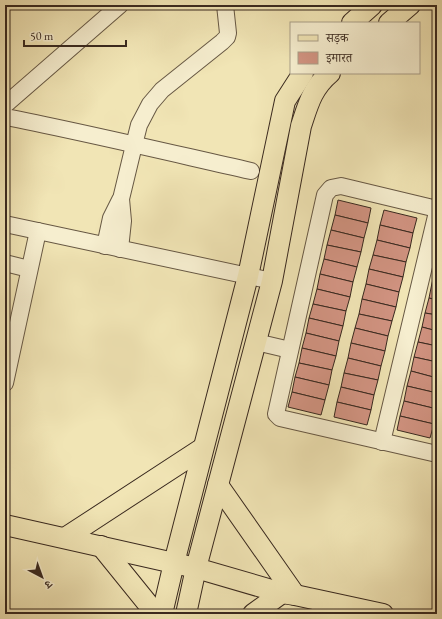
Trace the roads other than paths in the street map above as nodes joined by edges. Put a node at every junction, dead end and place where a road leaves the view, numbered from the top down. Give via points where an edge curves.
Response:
1 (120, 5) edge
2 (225, 5) edge
3 (372, 5) edge
4 (410, 5) edge
5 (353, 22) edge
6 (390, 22) edge
7 (302, 74) edge
8 (329, 74) edge
9 (8, 111) edge
10 (134, 145) junction
11 (250, 171) dead end
12 (437, 209) edge
13 (437, 212) edge
14 (5, 224) edge
15 (38, 231) junction
16 (112, 247) junction
17 (5, 263) edge
18 (30, 269) junction
19 (248, 276) junction
20 (272, 280) junction
21 (256, 342) junction
22 (290, 350) junction
23 (5, 383) edge
24 (382, 442) junction
25 (204, 448) junction
26 (437, 454) edge
27 (218, 484) junction
28 (5, 525) edge
29 (65, 538) junction
30 (101, 546) junction
31 (174, 563) junction
32 (196, 568) junction
33 (289, 594) junction
34 (156, 614) edge
35 (162, 614) edge
36 (186, 614) edge
37 (253, 614) edge
38 (382, 614) edge

1 - 9 street
2 - 10 street via 227,37 162,90 150,104 139,126
3 - 5 main road
4 - 6 main road
7 - 19 main road via 285,101
8 - 20 main road via 309,101 301,126
9 - 10 street
10 - 11 street
10 - 16 street via 121,199 122,220
12 - 22 street via 341,186 331,188 325,196
13 - 24 street
14 - 15 street
15 - 16 street
15 - 18 street
16 - 19 street
17 - 18 street
18 - 23 street
19 - 20 street
19 - 25 main road
20 - 21 main road
21 - 22 street
21 - 27 main road
22 - 24 street via 276,414 280,418
24 - 26 street
25 - 29 main road
25 - 31 main road
27 - 32 main road
27 - 33 main road
28 - 29 main road
29 - 30 main road
30 - 31 main road
30 - 34 main road
31 - 32 main road
31 - 35 main road
32 - 33 main road
32 - 36 main road
33 - 37 main road
33 - 38 main road

